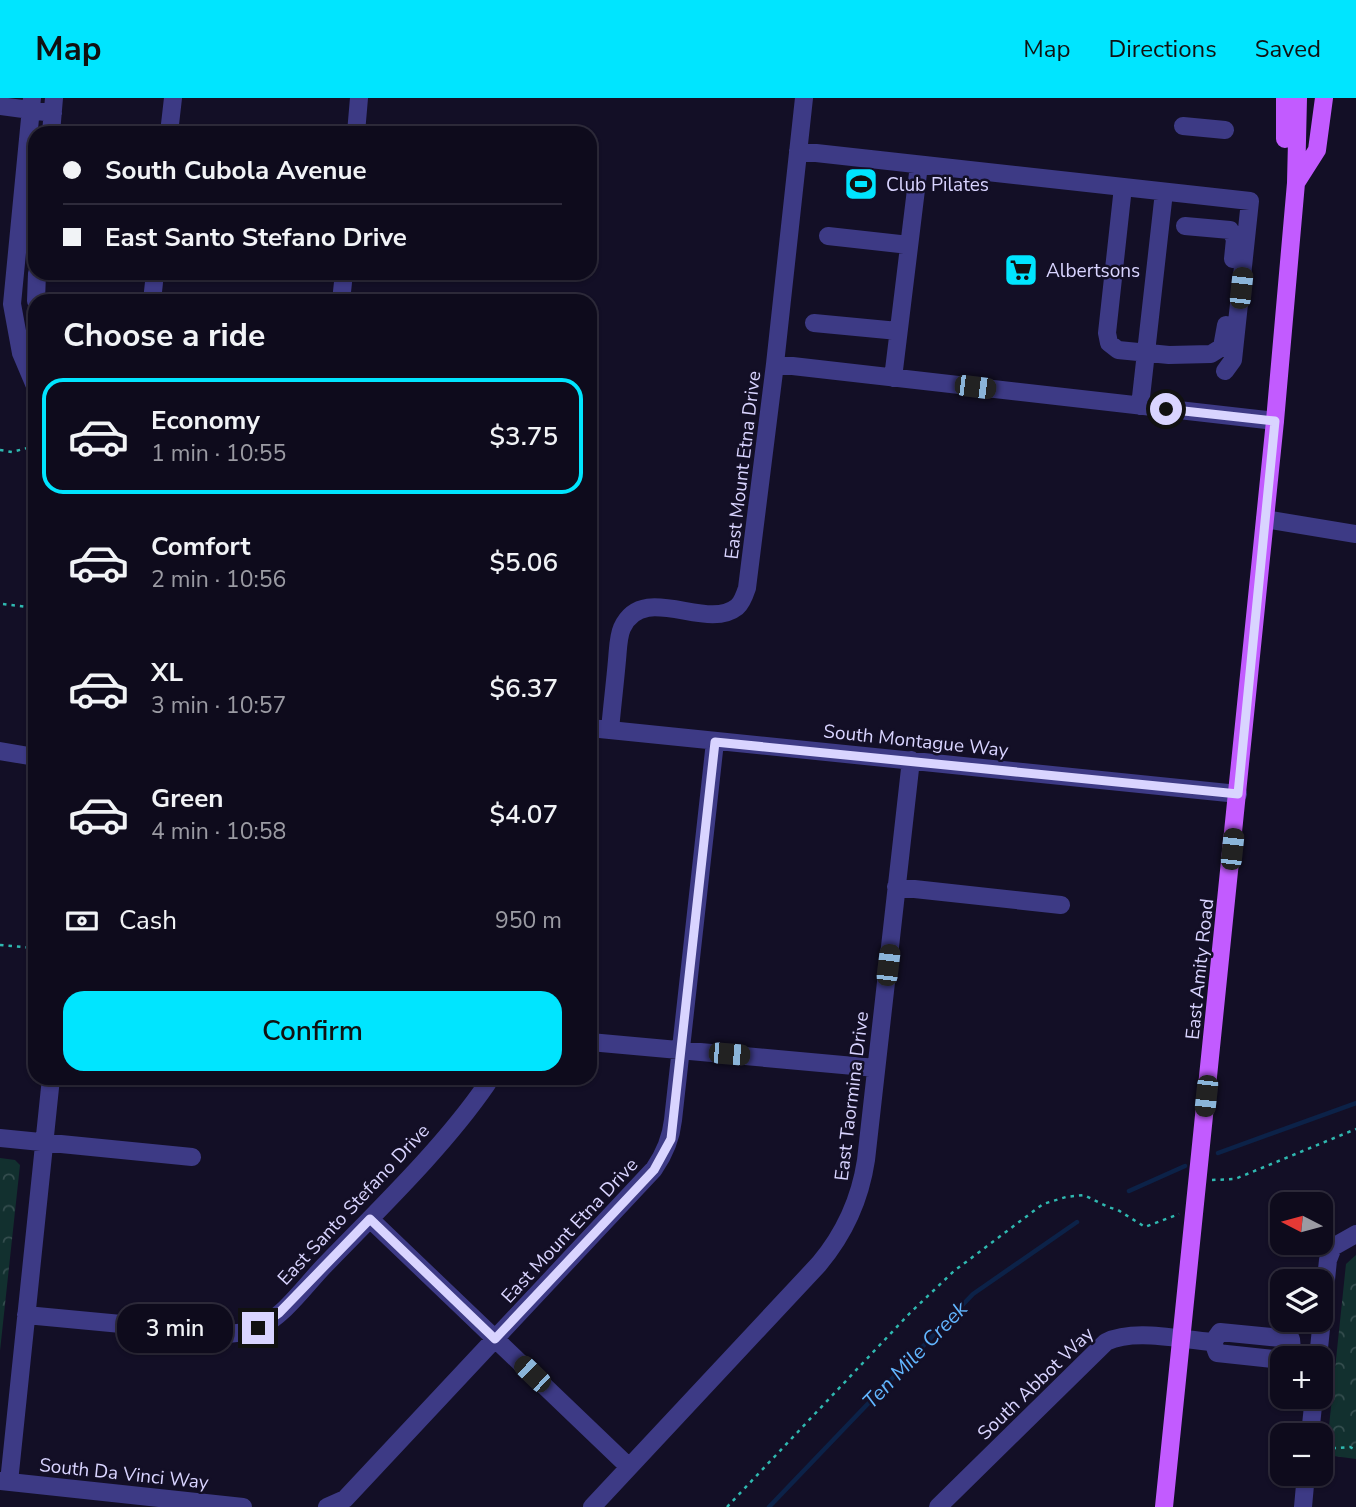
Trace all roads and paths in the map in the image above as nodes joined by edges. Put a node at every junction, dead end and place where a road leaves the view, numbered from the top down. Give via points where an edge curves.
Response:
1 (173, 98) edge
2 (359, 98) edge
3 (804, 98) edge
4 (1285, 98) edge
5 (1298, 98) edge
6 (1324, 98) edge
7 (32, 104) edge
8 (54, 105) edge
9 (0, 106) edge
10 (30, 126) edge
11 (52, 126) edge
12 (170, 126) edge
13 (357, 126) edge
14 (1183, 126) dead end
15 (1225, 130) dead end
16 (28, 144) edge
17 (798, 151) junction
18 (919, 165) junction
19 (1296, 183) junction
20 (1123, 187) junction
21 (1164, 192) junction
22 (1175, 220) junction
23 (828, 236) dead end
24 (909, 245) junction
25 (814, 323) dead end
26 (898, 331) junction
27 (1146, 354) junction
28 (1169, 355) junction
29 (775, 364) junction
30 (1186, 368) dead end
31 (28, 370) edge
32 (1225, 370) dead end
33 (893, 378) junction
34 (1140, 407) junction
35 (1275, 421) junction
36 (28, 448) edge
37 (0, 450) edge
38 (1265, 519) junction
39 (1356, 534) edge
40 (3, 604) dead end
41 (28, 607) edge
42 (597, 729) edge
43 (610, 730) junction
44 (715, 742) junction
45 (0, 751) edge
46 (28, 754) edge
47 (911, 760) junction
48 (1238, 794) junction
49 (897, 887) junction
50 (1061, 905) dead end
51 (0, 945) edge
52 (28, 947) edge
53 (597, 1043) edge
54 (681, 1050) junction
55 (876, 1068) junction
56 (50, 1085) edge
57 (486, 1085) edge
58 (1356, 1129) edge
59 (0, 1138) edge
60 (44, 1142) junction
61 (192, 1157) dead end
62 (1198, 1180) junction
63 (1195, 1208) junction
64 (370, 1219) junction
65 (1356, 1234) edge
66 (26, 1315) junction
67 (495, 1339) junction
68 (1181, 1339) junction
69 (1289, 1346) edge
70 (1319, 1346) edge
71 (1333, 1448) edge
72 (1356, 1450) edge
73 (629, 1467) junction
74 (4, 1481) edge
75 (1305, 1486) edge
76 (207, 1505) edge
77 (243, 1507) edge
78 (327, 1507) edge
79 (592, 1507) edge
80 (727, 1507) edge
81 (938, 1507) edge
82 (1164, 1507) edge
83 (1303, 1507) edge

1 - 12 street
2 - 13 street
3 - 17 street, East Mount Etna Drive
4 - 19 main road via 1284,135
5 - 19 main road, East Amity Road
6 - 19 main road, East Amity Road via 1317,150
7 - 8 street
7 - 9 street
7 - 10 street
8 - 11 street
14 - 15 street
16 - 31 street via 12,304
17 - 18 street
17 - 29 street, East Mount Etna Drive
18 - 20 street
18 - 24 street
19 - 35 main road, East Amity Road
20 - 21 street
20 - 27 street via 1107,333 1109,344 1118,350
21 - 22 street
21 - 32 street via 1250,201 1233,360
22 - 27 street
22 - 28 street via 1230,230 1235,239 1223,347 1211,354
23 - 24 street
24 - 26 street
25 - 26 street
26 - 33 street
27 - 28 street
27 - 34 street
28 - 30 street
29 - 33 street
29 - 43 street, East Mount Etna Drive via 743,598 738,607 716,614 655,607 629,615 620,631
33 - 34 street
34 - 35 street
35 - 38 main road, East Amity Road
36 - 37 path via 12,453
38 - 39 street
38 - 48 main road, East Amity Road
40 - 41 path
42 - 43 street, South Montague Way
43 - 44 street, South Montague Way
44 - 47 street, South Montague Way
44 - 54 street, East Mount Etna Drive
45 - 46 street
47 - 48 street, South Montague Way
47 - 49 street, East Taormina Drive
48 - 62 main road, East Amity Road
49 - 50 street
49 - 55 street, East Taormina Drive
51 - 52 path
53 - 54 street
54 - 55 street
54 - 67 street, East Mount Etna Drive via 671,1139 654,1170
55 - 73 street, East Taormina Drive via 863,1180 843,1232 819,1265
56 - 60 street
57 - 64 street, East Santo Stefano Drive
58 - 62 path via 1235,1179
59 - 60 street
60 - 61 street
60 - 66 street
62 - 63 main road, East Amity Road
63 - 68 main road, East Amity Road
63 - 80 path via 1146,1227 1084,1195 1043,1204 954,1271 910,1313
64 - 66 street, East Santo Stefano Drive via 279,1313 242,1333
64 - 67 street
65 - 70 street via 1333,1247 1328,1260
66 - 74 street
67 - 73 street
67 - 78 street, East Mount Etna Drive via 345,1499
68 - 69 street, South Abbot Way via 1213,1342 1220,1332 1290,1339
68 - 81 street, South Abbot Way via 1127,1335 1106,1342
68 - 82 main road, East Amity Road
71 - 72 path
73 - 79 street, East Taormina Drive
74 - 76 street, South Da Vinci Way
75 - 83 street
76 - 77 street, South Da Vinci Way

